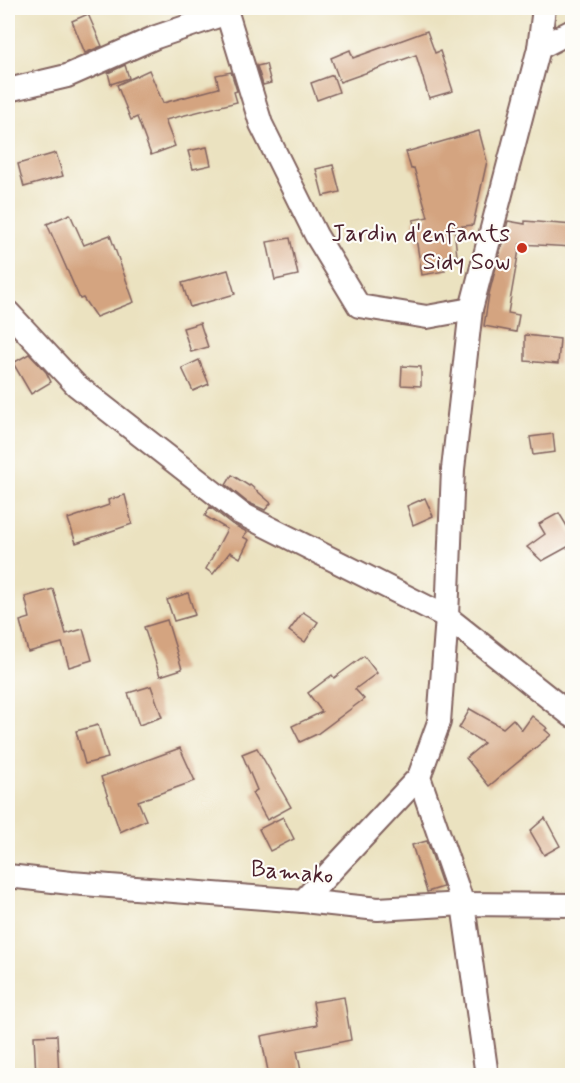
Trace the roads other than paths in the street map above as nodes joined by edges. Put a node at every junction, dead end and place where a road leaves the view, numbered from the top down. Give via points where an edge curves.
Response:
1 (544, 8) edge
2 (227, 10) edge
3 (573, 31) edge
4 (539, 48) junction
5 (8, 90) edge
6 (471, 309) junction
7 (8, 312) edge
8 (447, 617) junction
9 (573, 716) edge
10 (420, 777) junction
11 (8, 876) edge
12 (303, 900) junction
13 (463, 904) junction
14 (573, 905) edge
15 (487, 1076) edge

1 - 4 street
2 - 5 street via 67,76
2 - 6 street via 261,124 316,235 359,306 427,317
3 - 4 street
4 - 6 street
6 - 8 street via 453,469
7 - 8 street via 76,385 240,513
8 - 9 street
8 - 10 street via 439,722
10 - 12 street
10 - 13 street
11 - 12 street, Bamako
12 - 13 street, Bamako via 378,909
13 - 14 street, Bamako
13 - 15 street

